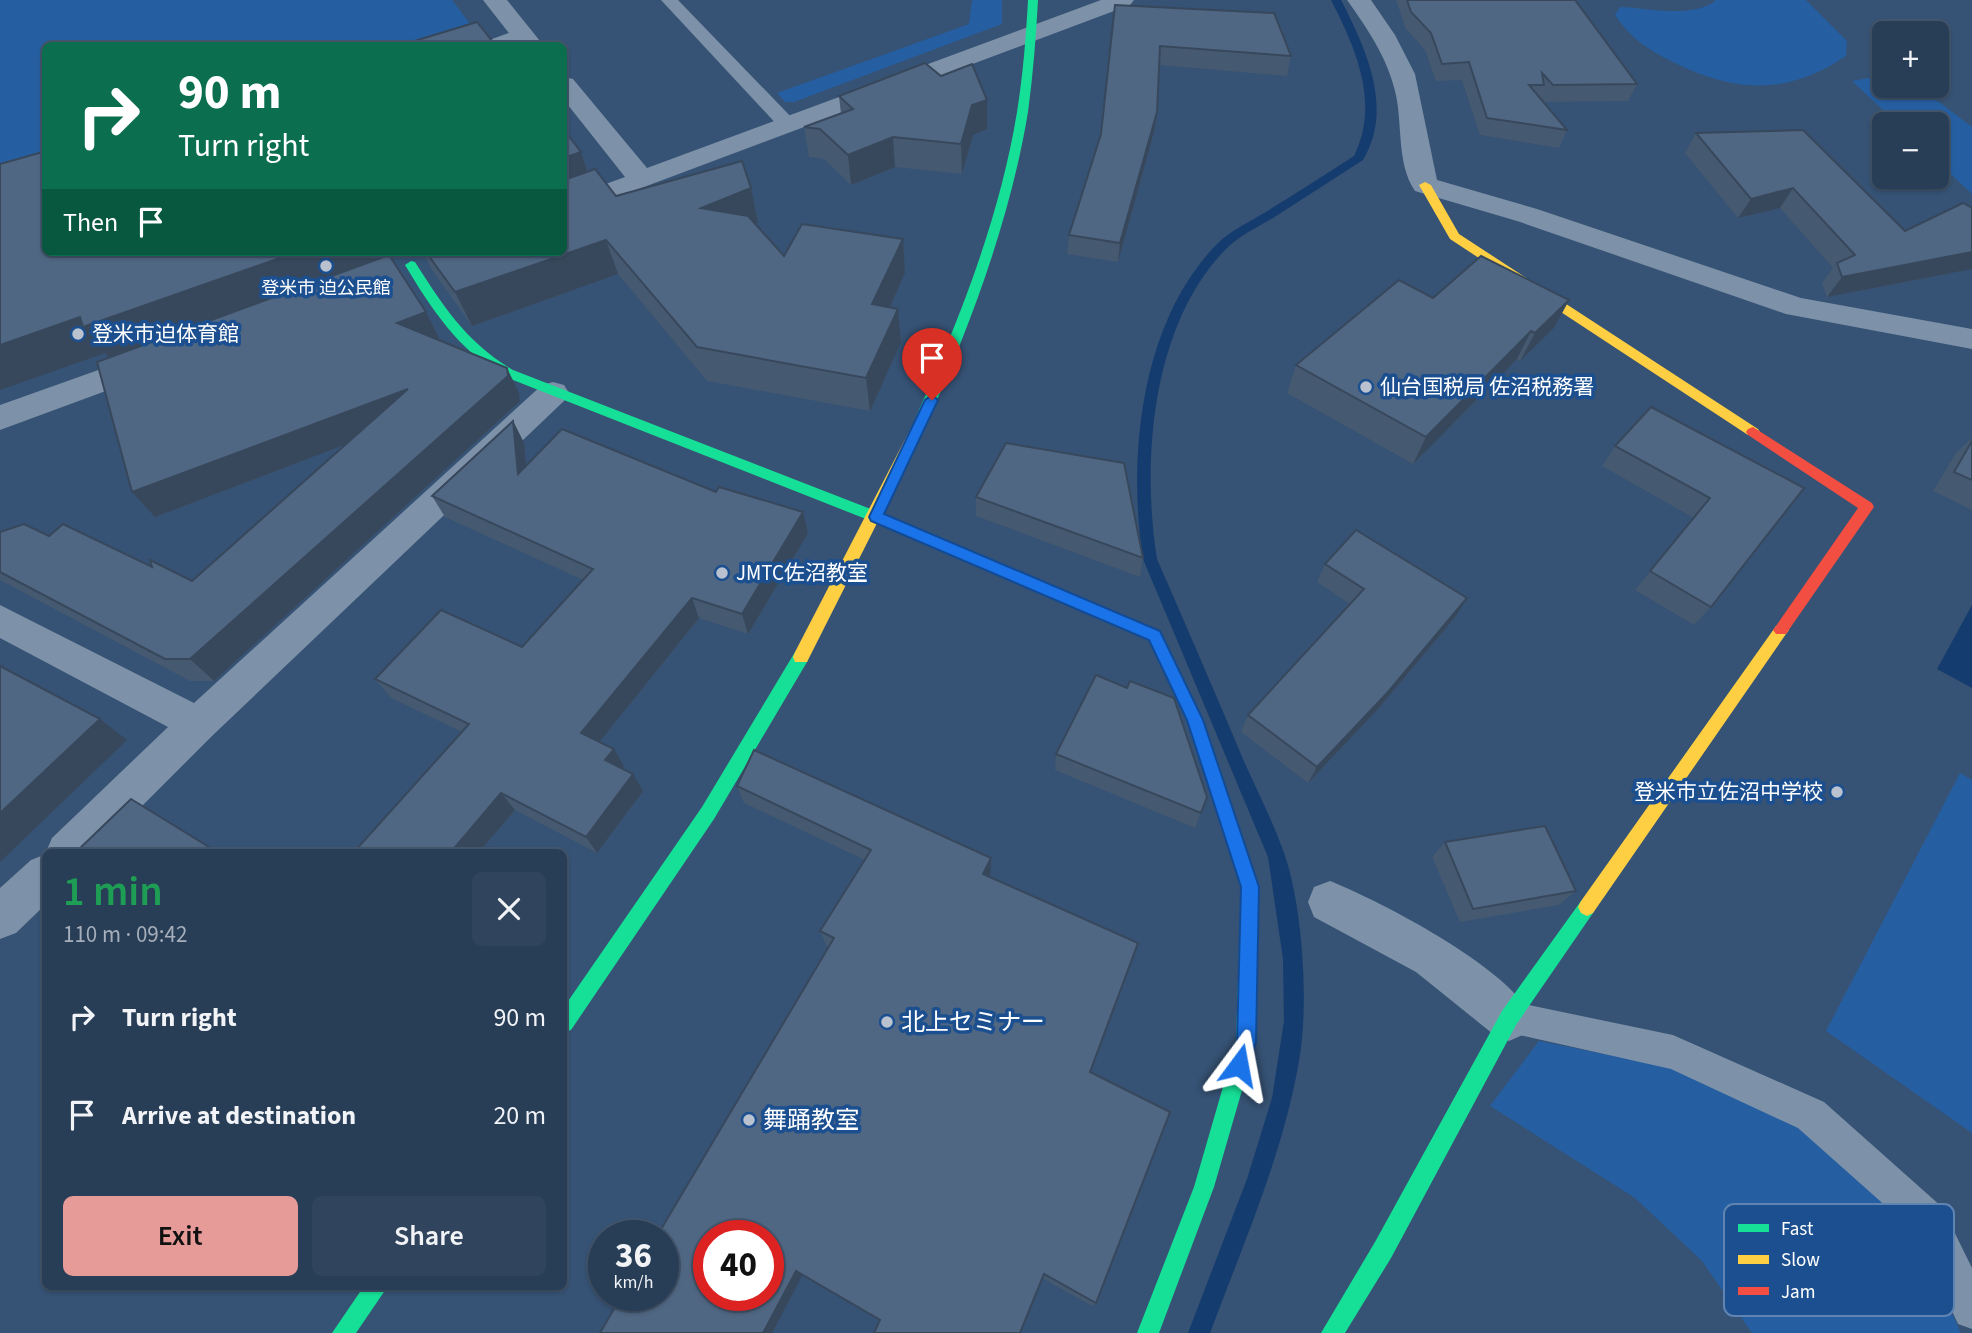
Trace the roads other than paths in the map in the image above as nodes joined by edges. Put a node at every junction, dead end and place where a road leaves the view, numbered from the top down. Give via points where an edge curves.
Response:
1 (495, 0) edge
2 (669, 0) edge
3 (1033, 0) edge
4 (1122, 0) edge
5 (1359, 0) edge
6 (1034, 33) junction
7 (527, 39) edge
8 (507, 42) edge
9 (567, 88) edge
10 (788, 125) junction
11 (642, 180) junction
12 (1425, 185) junction
13 (567, 208) edge
14 (411, 266) dead end
15 (1972, 339) edge
16 (180, 351) edge
17 (553, 393) junction
18 (0, 418) edge
19 (876, 517) junction
20 (0, 620) edge
21 (198, 724) junction
22 (70, 849) edge
23 (42, 878) edge
24 (1330, 902) dead end
25 (0, 918) edge
26 (1509, 1018) junction
27 (567, 1019) edge
28 (1911, 1204) edge
29 (1954, 1272) edge
30 (374, 1290) edge
31 (1972, 1310) edge
32 (344, 1333) edge
33 (1148, 1333) edge
34 (1332, 1333) edge

1 - 7 street
2 - 10 lane
3 - 6 street
4 - 6 street
5 - 12 street via 1398,64 1410,100 1417,163
6 - 10 street
6 - 19 street via 1012,169 986,264 943,376
7 - 8 lane
9 - 11 street
10 - 11 street
11 - 13 street
12 - 15 street via 1797,307
12 - 26 street via 1454,236 1867,507
14 - 17 street via 442,316 468,346 506,372
16 - 18 street
17 - 19 street
17 - 21 street
19 - 27 street via 753,738 676,862
19 - 33 street via 1155,635 1195,720 1250,887 1246,1042 1204,1187
20 - 21 street
21 - 22 street
23 - 25 street
24 - 26 street via 1432,956
26 - 28 lane via 1673,1052 1811,1115
26 - 34 street via 1383,1250
29 - 31 lane
30 - 32 street

